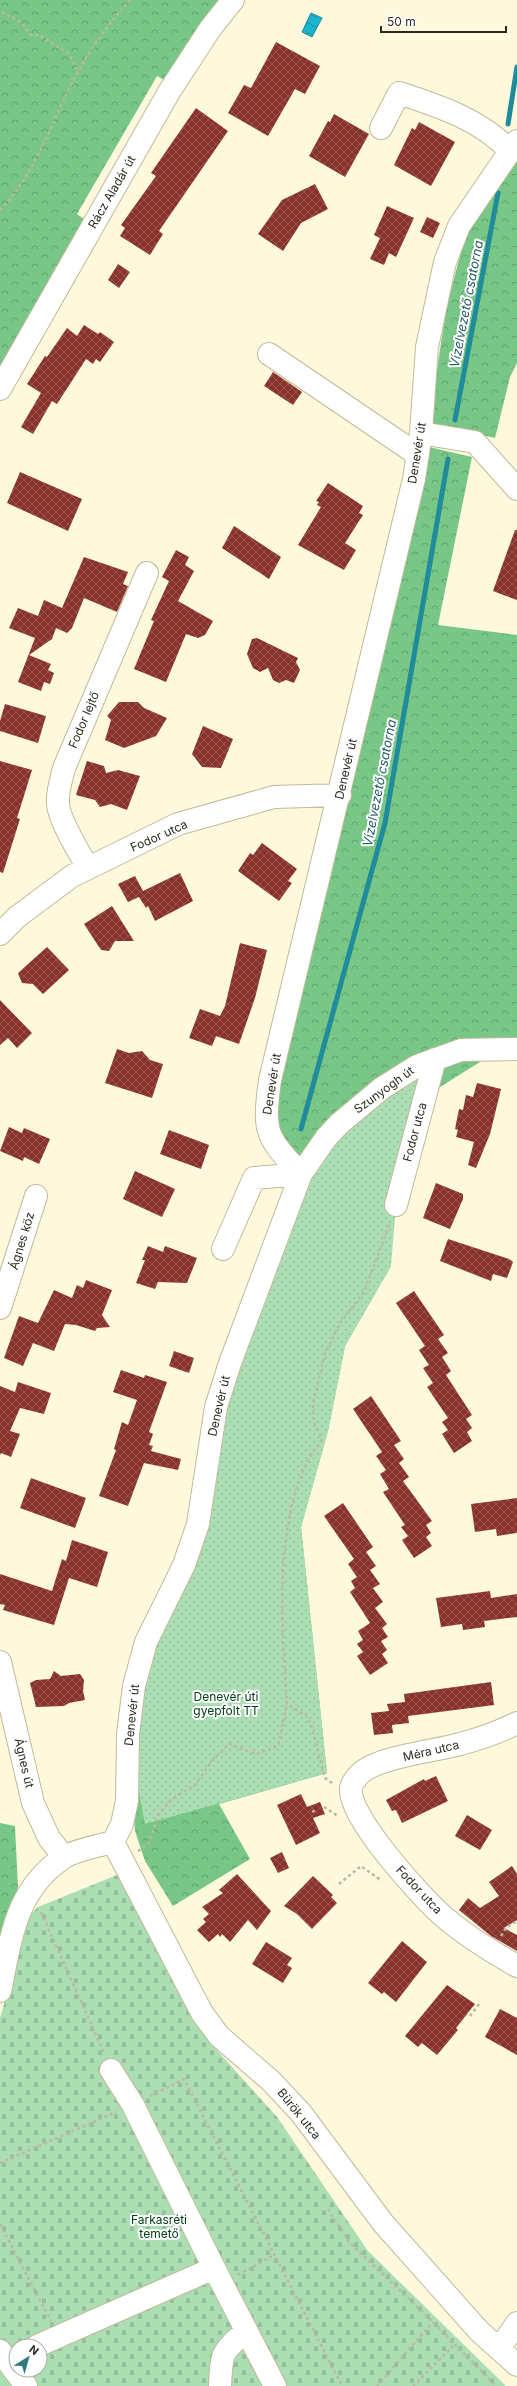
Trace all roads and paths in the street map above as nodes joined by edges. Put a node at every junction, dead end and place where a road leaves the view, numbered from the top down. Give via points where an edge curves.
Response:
1 (130, 0) edge
2 (233, 0) edge
3 (2, 12) dead end
4 (78, 72) junction
5 (381, 128) dead end
6 (514, 147) edge
7 (0, 210) edge
8 (269, 354) dead end
9 (0, 389) edge
10 (421, 433) junction
11 (418, 455) junction
12 (517, 489) edge
13 (147, 573) dead end
14 (340, 795) junction
15 (88, 868) junction
16 (0, 934) edge
17 (517, 1049) edge
18 (435, 1059) junction
19 (301, 1174) junction
20 (36, 1196) dead end
21 (396, 1206) joint
22 (223, 1249) dead end
23 (0, 1308) edge
24 (0, 1662) edge
25 (287, 1704) junction
26 (517, 1723) edge
27 (351, 1787) junction
28 (316, 1810) dead end
29 (312, 1812) dead end
30 (113, 1842) junction
31 (64, 1857) junction
32 (123, 1861) junction
33 (384, 1882) dead end
34 (339, 1884) dead end
35 (21, 1905) junction
36 (517, 1966) edge
37 (0, 1991) edge
38 (480, 2003) dead end
39 (470, 2016) dead end
40 (111, 2070) joint
41 (133, 2105) junction
42 (0, 2163) edge
43 (328, 2209) dead end
44 (0, 2224) edge
45 (274, 2255) junction
46 (218, 2276) junction
47 (433, 2322) junction
48 (517, 2323) edge
49 (246, 2331) junction
50 (59, 2336) junction
51 (48, 2341) edge
52 (454, 2345) junction
53 (499, 2349) junction
54 (517, 2365) edge
55 (220, 2386) edge
56 (275, 2386) edge
57 (342, 2386) edge
58 (377, 2386) edge
59 (413, 2386) edge
60 (496, 2386) edge

1 - 4 path via 111,21
2 - 9 street, Rácz Aladár út via 169,92
3 - 4 path via 21,22 31,35 39,34 69,54
4 - 7 path via 29,173 12,198
5 - 6 street via 399,93 481,125
6 - 10 street, Denevér út via 474,201 459,226 445,262 427,346
8 - 11 street
10 - 11 street, Denevér út
10 - 12 street via 475,442
11 - 14 street, Denevér út
13 - 15 street, Fodor lejtő via 58,787 58,806 76,848
14 - 15 street, Fodor utca via 274,797 178,824
14 - 19 street, Denevér út via 270,1080 265,1115 268,1134 279,1152
15 - 16 street, Fodor utca via 72,876 17,917
17 - 18 street, Szunyogh út via 461,1050
18 - 19 street, Szunyogh út via 417,1066 382,1088 339,1124
18 - 21 street, Fodor utca
19 - 22 street via 254,1178
19 - 30 street, Denevér út via 216,1407 198,1524 184,1565 146,1642 134,1686 128,1734 127,1801 122,1824
20 - 23 street, Ágnes köz
21 - 25 path via 364,1292 340,1323 325,1354 313,1403 314,1422 322,1439 307,1462 296,1492 283,1560
24 - 31 street, Ágnes út via 33,1803 48,1838
25 - 27 path via 306,1716 311,1724 325,1778 338,1785
25 - 32 path via 278,1746 256,1754 229,1744 212,1761 195,1785 172,1799 159,1814 148,1844
26 - 27 street, Méra utca via 459,1744 379,1763 362,1772
27 - 36 street, Fodor utca via 354,1802 366,1824 419,1894 451,1922
28 - 29 path
30 - 31 street
30 - 32 street, Bürök utca
31 - 35 street via 38,1879
32 - 53 street, Bürök utca via 202,2013 219,2036 271,2081 301,2113 383,2223 479,2331
33 - 34 path via 361,1866
35 - 37 street via 14,1923
35 - 40 path via 38,1907
38 - 39 path
40 - 41 street
41 - 42 path
41 - 45 path via 184,2079
41 - 46 street
43 - 47 path via 349,2242
44 - 50 path
45 - 46 path
45 - 57 path
46 - 49 street
46 - 50 street
47 - 52 path
47 - 58 path
48 - 53 street
49 - 55 street via 226,2348 222,2357
49 - 56 street
50 - 51 street
52 - 59 path
52 - 60 path
53 - 54 street, Bürök utca

